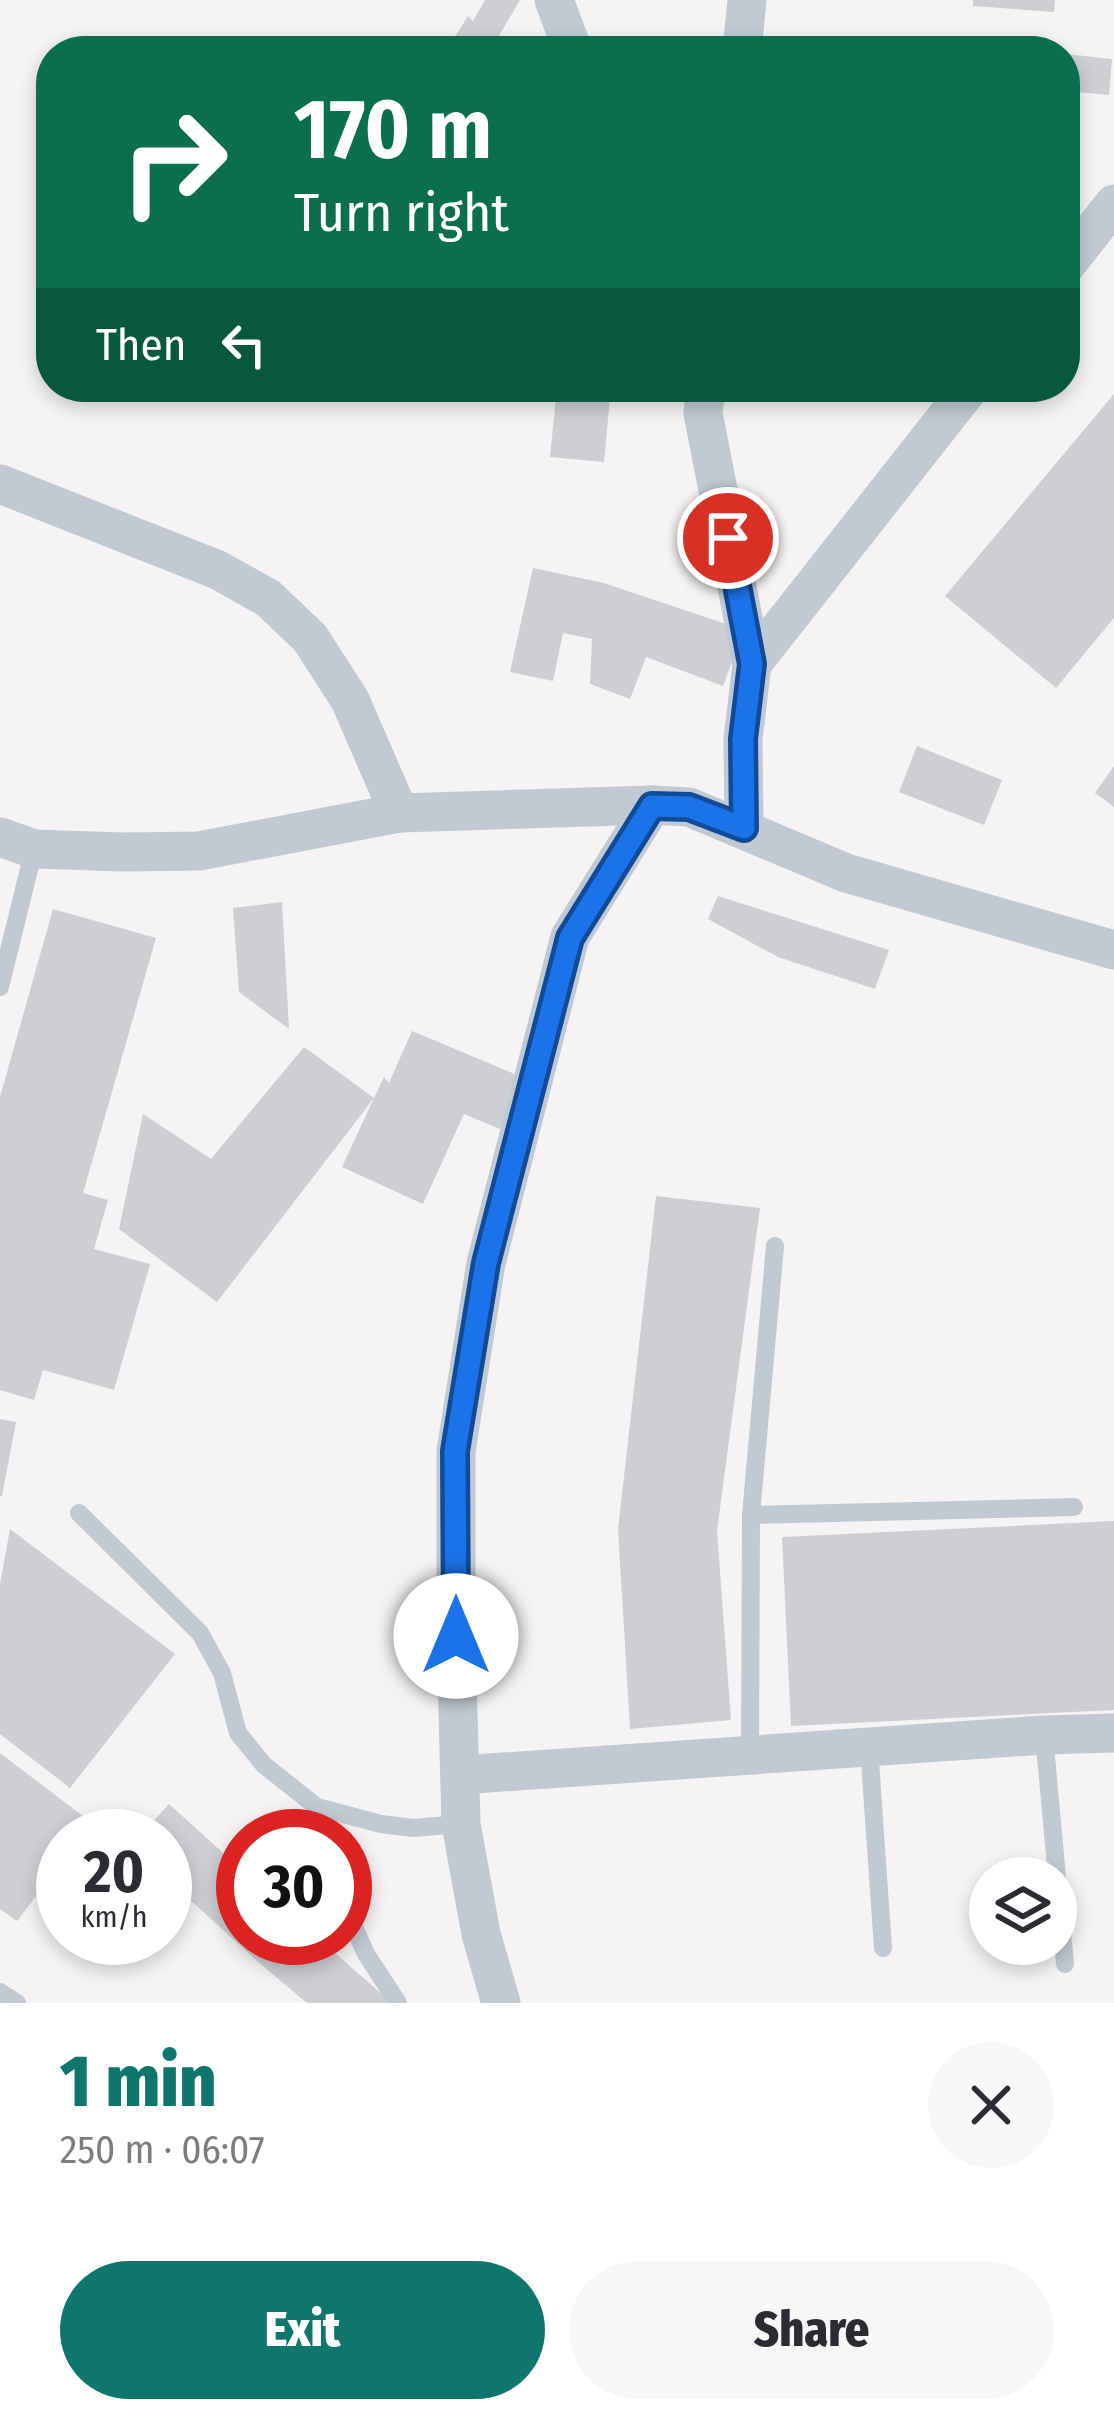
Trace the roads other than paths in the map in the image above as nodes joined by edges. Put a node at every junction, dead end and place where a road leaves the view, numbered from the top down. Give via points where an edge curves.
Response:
1 (554, 0) edge
2 (747, 0) edge
3 (567, 36) edge
4 (743, 36) edge
5 (1114, 204) edge
6 (1080, 247) edge
7 (702, 402) edge
8 (958, 402) edge
9 (0, 484) edge
10 (752, 664) junction
11 (652, 806) junction
12 (399, 813) junction
13 (744, 828) junction
14 (17, 843) edge
15 (1114, 950) edge
16 (0, 987) edge
17 (775, 1246) dead end
18 (1074, 1507) dead end
19 (79, 1514) dead end
20 (751, 1515) junction
21 (1114, 1733) edge
22 (1044, 1735) junction
23 (869, 1747) junction
24 (751, 1755) junction
25 (460, 1774) junction
26 (317, 1808) joint
27 (461, 1824) junction
28 (1055, 1857) edge
29 (883, 1948) dead end
30 (372, 1963) edge
31 (0, 1992) edge
32 (17, 2003) edge
33 (398, 2003) edge
34 (501, 2003) edge

1 - 3 street
2 - 4 street
5 - 6 street
7 - 10 street
8 - 10 street
9 - 12 street via 218,570 268,598 310,638 350,700
10 - 13 street
11 - 12 street
11 - 13 street via 689,807
11 - 25 street via 570,938 486,1263 455,1451
12 - 14 street via 199,851
13 - 15 street via 846,873
14 - 16 lane
17 - 20 lane
18 - 20 lane
19 - 26 lane via 200,1634 222,1673 238,1733
20 - 24 lane
21 - 22 street
22 - 23 street
22 - 28 lane
23 - 24 street
23 - 29 lane
24 - 25 street
25 - 27 street
26 - 27 lane via 381,1825
27 - 34 street
30 - 33 lane
31 - 32 lane

